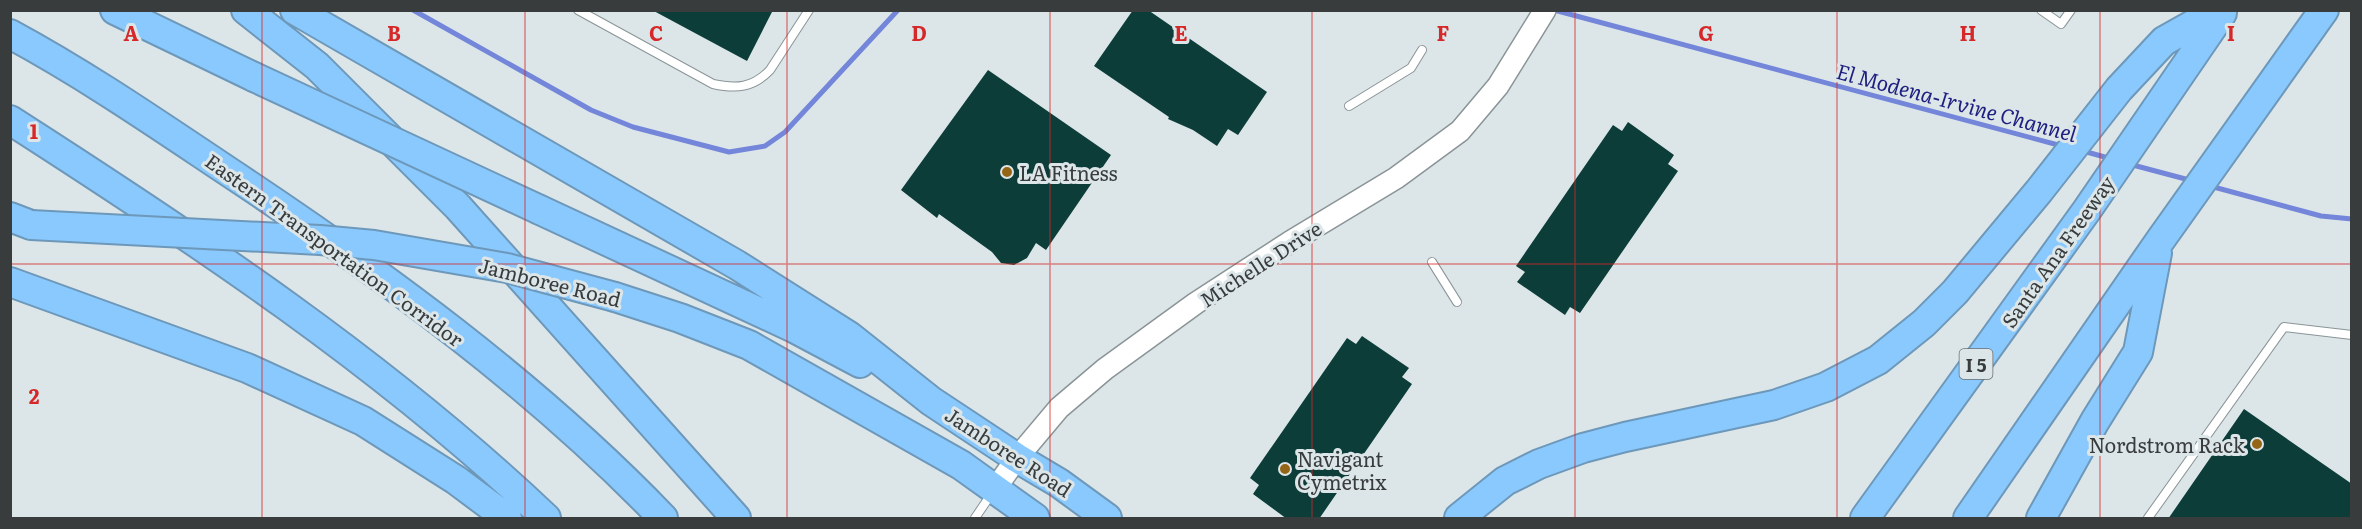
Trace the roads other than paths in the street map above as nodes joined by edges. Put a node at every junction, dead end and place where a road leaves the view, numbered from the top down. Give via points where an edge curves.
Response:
1 (115, 10) edge
2 (246, 10) edge
3 (295, 10) edge
4 (578, 10) edge
5 (809, 10) edge
6 (2041, 10) edge
7 (2071, 10) edge
8 (2219, 10) edge
9 (2224, 10) edge
10 (2324, 10) edge
11 (1539, 19) edge
12 (10, 34) edge
13 (1422, 50) dead end
14 (1349, 106) dead end
15 (10, 120) edge
16 (17, 222) edge
17 (2162, 238) junction
18 (1432, 262) dead end
19 (10, 282) edge
20 (1457, 302) dead end
21 (2352, 334) edge
22 (931, 400) junction
23 (1017, 458) junction
24 (995, 489) junction
25 (507, 519) edge
26 (546, 519) edge
27 (663, 519) edge
28 (736, 519) edge
29 (975, 519) edge
30 (1035, 519) edge
31 (1107, 519) edge
32 (1459, 519) edge
33 (1865, 519) edge
34 (1968, 519) edge
35 (2041, 519) edge
36 (2148, 519) edge

1 - 22 highway, bridge via 794,328
2 - 28 highway via 318,66 458,207
3 - 22 highway, Jamboree Road via 737,265 849,336
4 - 5 lane via 713,84 733,88 746,87 763,78
6 - 7 lane via 2061,24
8 - 32 highway via 2164,42 2119,89 1955,292 1878,360 1826,387 1774,405 1625,437 1539,464 1505,481
9 - 33 highway, Santa Ana Freeway / I 5 via 2087,210
10 - 17 highway
11 - 23 street, Michelle Drive via 1498,86 1460,131 1396,178 1290,242 1136,346 1059,408
12 - 27 highway, Eastern Transportation Corridor via 157,124 437,318 613,466
13 - 14 lane via 1411,68
15 - 26 highway via 312,323 493,468
16 - 24 highway, Jamboree Road, bridge via 374,245 496,266 615,297 749,345 961,465
17 - 34 highway
17 - 35 highway via 2138,351
18 - 20 lane
19 - 25 highway via 247,368 363,421 456,480
21 - 36 lane via 2284,327
22 - 23 highway, Jamboree Road
23 - 24 street, Michelle Drive
23 - 31 highway, Jamboree Road
24 - 29 lane, Michelle Drive
24 - 30 highway, Jamboree Road

